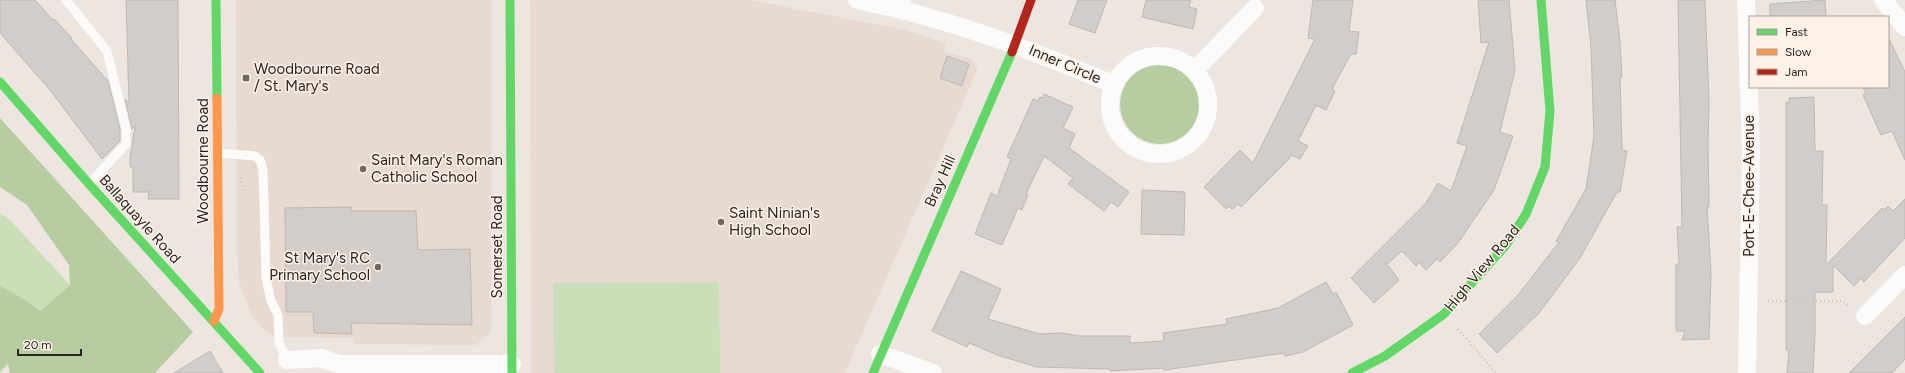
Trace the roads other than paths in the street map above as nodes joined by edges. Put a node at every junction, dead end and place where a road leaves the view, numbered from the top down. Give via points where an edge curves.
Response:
1 (66, 0) edge
2 (216, 0) edge
3 (510, 0) edge
4 (857, 0) edge
5 (1031, 0) edge
6 (1541, 0) edge
7 (1746, 0) edge
8 (1883, 0) edge
9 (905, 5) edge
10 (1255, 8) dead end
11 (1905, 27) edge
12 (1015, 44) junction
13 (1194, 71) junction
14 (0, 82) edge
15 (1115, 85) junction
16 (218, 153) junction
17 (89, 184) junction
18 (1905, 275) edge
19 (1865, 316) road end
20 (214, 321) junction
21 (880, 354) junction
22 (287, 360) joint
23 (512, 369) edge
24 (260, 373) edge
25 (873, 373) edge
26 (932, 373) edge
27 (1352, 373) edge
28 (1747, 373) edge

1 - 17 lane via 107,51 126,128 126,144
2 - 16 main road, Woodbourne Road
3 - 23 main road, Somerset Road
4 - 9 street, Inner Circle
5 - 12 main road, Bray Hill
6 - 27 main road, High View Road via 1550,112 1546,167 1526,214 1506,245 1444,314 1385,356
7 - 28 street, Port-E-Chee-Avenue via 1751,152
8 - 11 street
9 - 12 street, Inner Circle
10 - 13 street
12 - 15 street, Inner Circle
12 - 21 main road, Bray Hill
13 - 15 street, Inner Circle via 1181,61 1151,57 1136,62 1123,72
13 - 15 street, Inner Circle via 1208,96 1205,123 1198,136 1188,146 1175,152 1147,153 1123,138 1115,127 1111,113
14 - 17 main road, Ballaquayle Road
16 - 20 main road, Woodbourne Road via 219,308
16 - 22 lane via 255,156 260,160 263,170 266,278 271,301 278,315 278,343
17 - 20 main road, Ballaquayle Road
18 - 19 street
20 - 24 main road, Ballaquayle Road
21 - 25 main road, Bray Hill
21 - 26 street
22 - 23 street via 322,358 338,364

